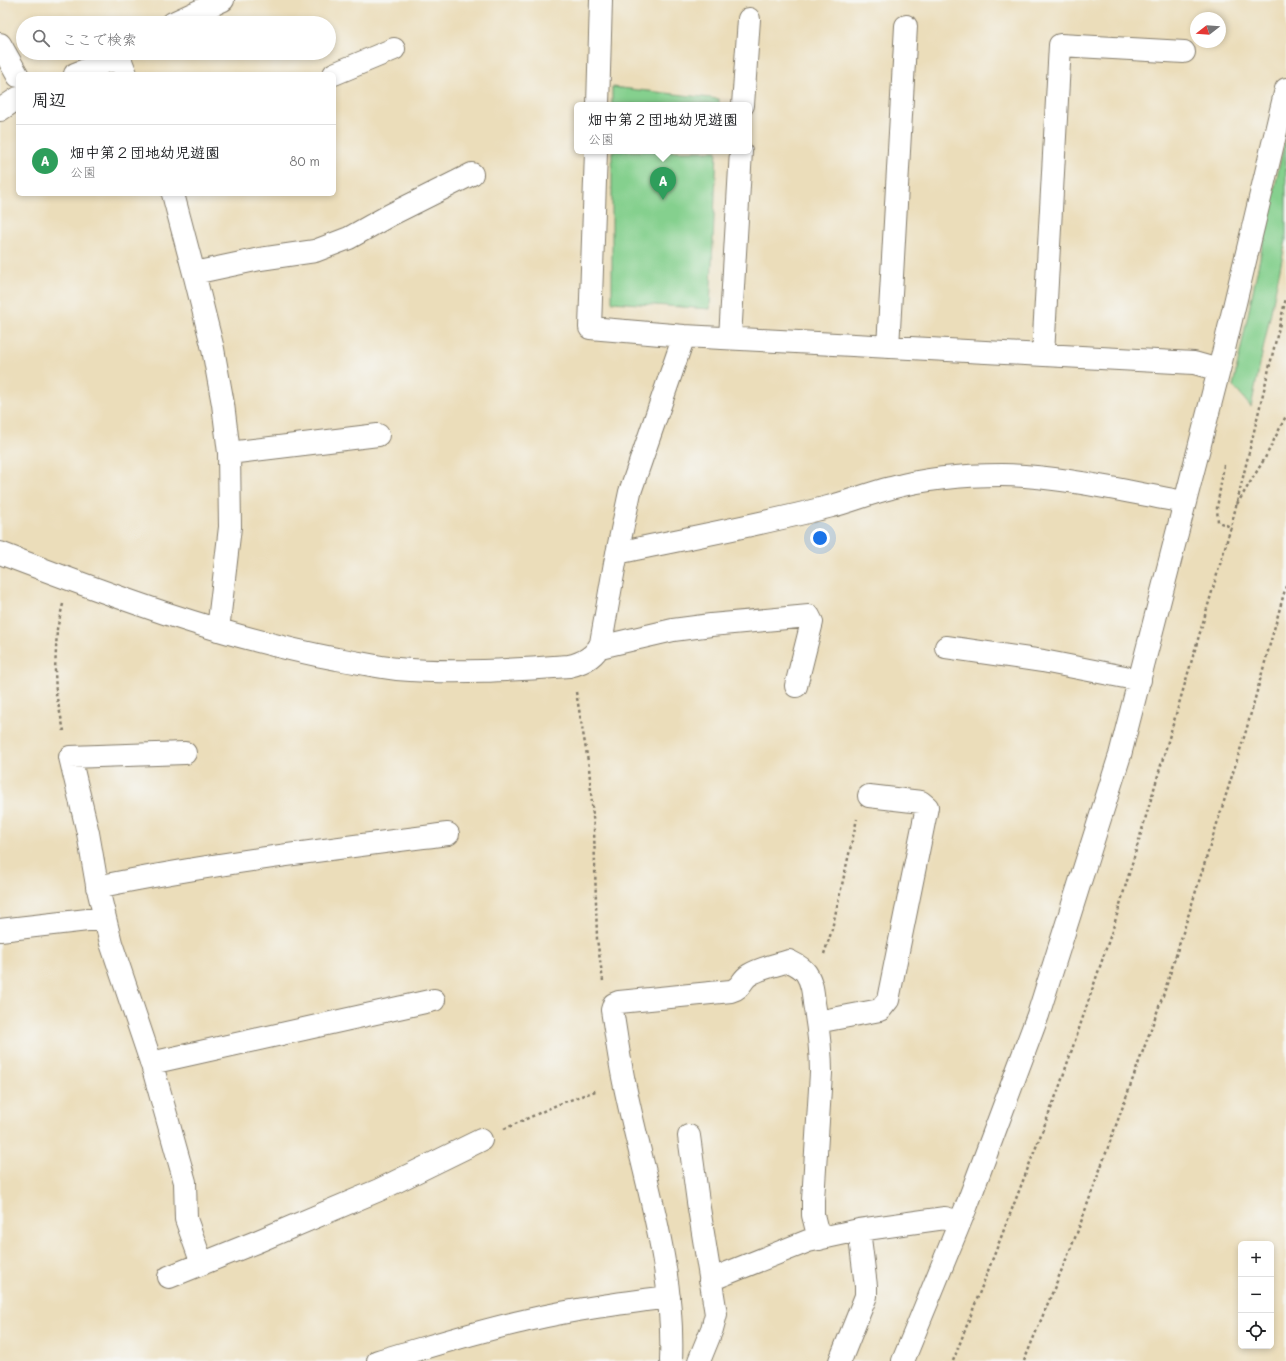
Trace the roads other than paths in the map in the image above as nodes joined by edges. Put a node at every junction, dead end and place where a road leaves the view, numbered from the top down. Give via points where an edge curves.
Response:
1 (223, 0) edge
2 (601, 0) edge
3 (188, 16) edge
4 (749, 19) dead end
5 (906, 26) dead end
6 (0, 44) edge
7 (394, 49) dead end
8 (1184, 52) dead end
9 (111, 60) edge
10 (111, 60) edge
11 (122, 61) edge
12 (16, 72) edge
13 (80, 72) edge
14 (336, 73) edge
15 (1286, 89) edge
16 (16, 99) edge
17 (598, 102) edge
18 (744, 102) edge
19 (0, 110) edge
20 (596, 154) edge
21 (741, 154) edge
22 (472, 174) dead end
23 (174, 196) edge
24 (194, 274) junction
25 (684, 336) junction
26 (730, 338) junction
27 (888, 347) junction
28 (1043, 355) junction
29 (1219, 370) junction
30 (378, 435) dead end
31 (230, 453) junction
32 (1185, 502) junction
33 (617, 553) junction
34 (0, 554) edge
35 (218, 630) junction
36 (600, 647) junction
37 (946, 647) dead end
38 (1140, 680) junction
39 (796, 686) dead end
40 (185, 753) dead end
41 (869, 796) road end
42 (448, 834) dead end
43 (97, 887) junction
44 (105, 918) junction
45 (0, 930) edge
46 (434, 1000) dead end
47 (818, 1022) junction
48 (151, 1063) junction
49 (689, 1136) dead end
50 (481, 1140) road end
51 (960, 1222) junction
52 (859, 1230) junction
53 (819, 1239) junction
54 (202, 1264) junction
55 (169, 1277) dead end
56 (710, 1280) junction
57 (670, 1297) junction
58 (378, 1361) edge
59 (671, 1361) edge
60 (699, 1361) edge
61 (840, 1361) edge
62 (903, 1361) edge

1 - 3 street
2 - 17 street
4 - 18 street
5 - 27 street
6 - 12 street
7 - 14 street
8 - 28 street via 1060,45
9 - 11 street
10 - 13 street
15 - 29 street
16 - 19 street
20 - 25 street via 590,328
21 - 26 street
22 - 24 street via 349,238 315,251 260,259
23 - 24 street
24 - 31 street via 213,349
25 - 26 street
25 - 33 street via 630,492
26 - 27 street
27 - 28 street
28 - 29 street via 1194,363
29 - 32 street
30 - 31 street
31 - 35 street via 230,527
32 - 33 street via 1064,480 1002,475 940,479 892,488 760,523
32 - 38 street
33 - 36 street
34 - 35 street via 115,597
35 - 36 street via 298,651 396,668 438,671 517,670 572,665 592,656
36 - 39 street via 673,630 809,616 812,622
37 - 38 street via 1043,661
38 - 51 street via 1120,755 1038,1015
40 - 43 street via 70,757 88,833
41 - 47 street via 921,802 927,807 888,1000 880,1010
42 - 43 street via 279,855
43 - 44 street
44 - 45 street
44 - 48 street
46 - 48 street
47 - 53 street via 821,1074 813,1214
47 - 57 street via 811,982 802,969 788,961 752,973 739,987 731,991 614,1004 612,1010 624,1082 658,1226
48 - 54 street via 185,1182 186,1219
49 - 56 street
50 - 54 street via 379,1190
51 - 52 street via 946,1218
51 - 62 street
52 - 53 street
52 - 61 street via 866,1296
53 - 56 street via 808,1241
54 - 55 street
56 - 60 street via 716,1314
57 - 58 street via 529,1319
57 - 59 street

